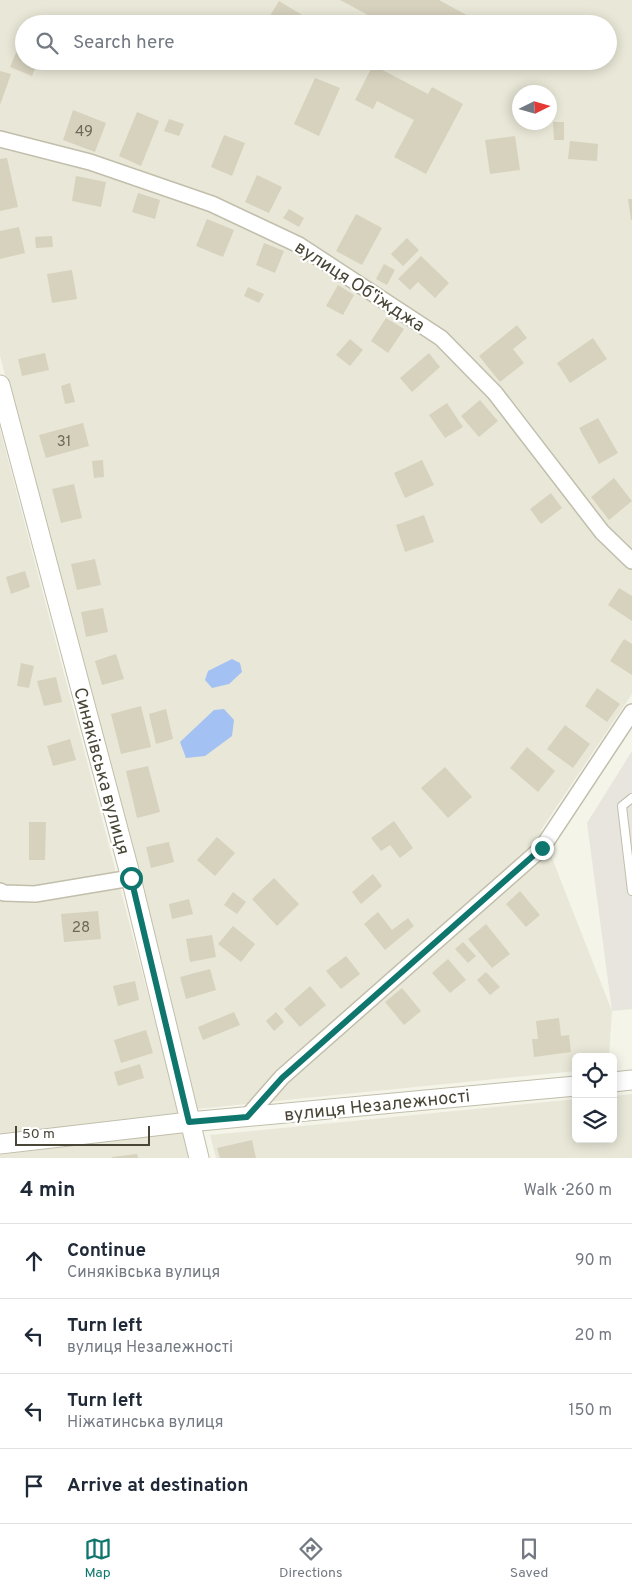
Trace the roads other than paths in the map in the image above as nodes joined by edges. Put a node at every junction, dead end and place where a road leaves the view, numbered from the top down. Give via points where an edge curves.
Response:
1 (0, 139) edge
2 (0, 385) edge
3 (632, 561) edge
4 (632, 712) edge
5 (632, 798) edge
6 (131, 878) junction
7 (0, 891) edge
8 (632, 891) edge
9 (632, 1080) edge
10 (617, 1082) edge
11 (572, 1086) edge
12 (247, 1117) junction
13 (189, 1122) junction
14 (0, 1144) edge
15 (199, 1158) edge

1 - 3 street, вулиця Обʼїжджа via 90,162 212,204 299,245 441,338 495,393 602,532
2 - 6 street, Синяківська вулиця
4 - 12 street via 542,848 282,1078
5 - 8 lane via 622,806
6 - 7 street via 35,894
6 - 13 street, Синяківська вулиця
9 - 10 street
11 - 12 street, вулиця Незалежності
12 - 13 street, вулиця Незалежності
13 - 14 street, вулиця Незалежності
13 - 15 street, Синяківська вулиця

